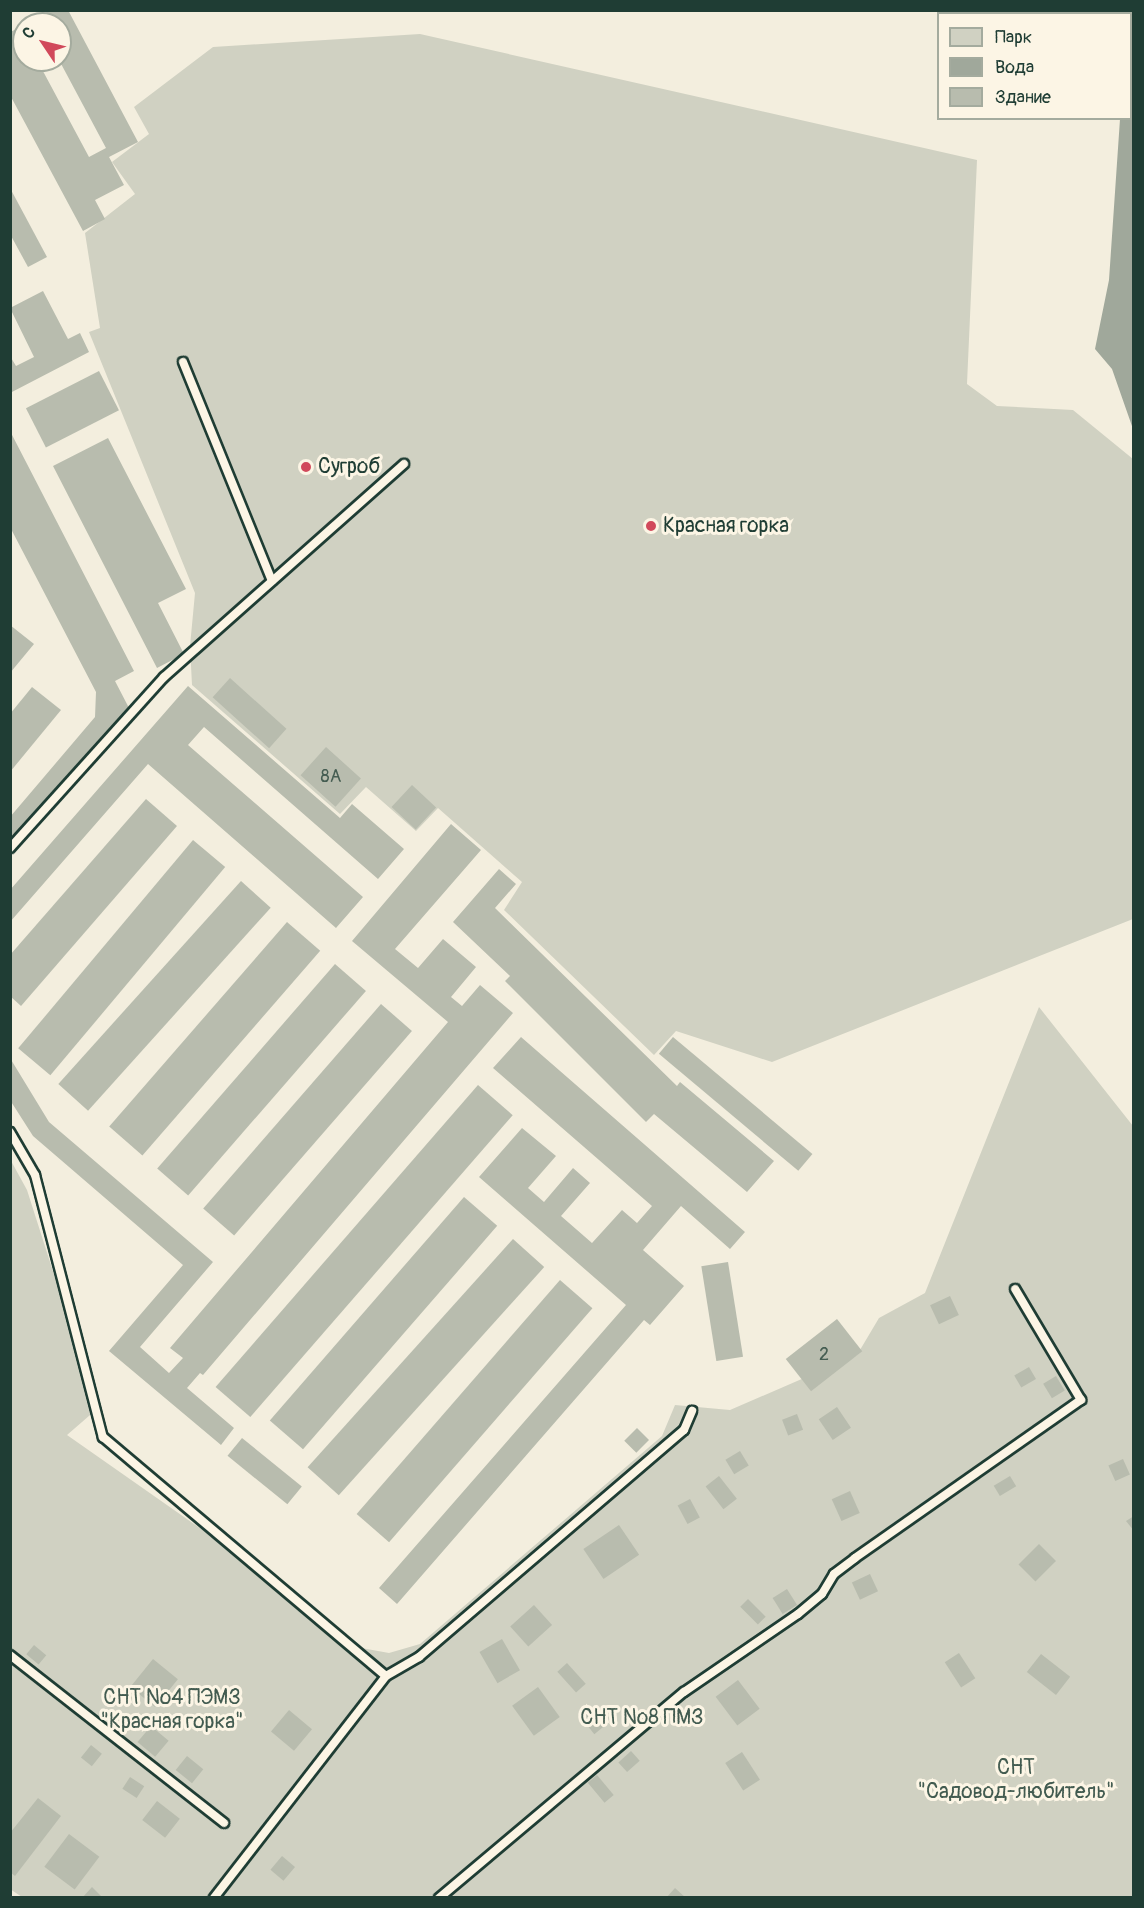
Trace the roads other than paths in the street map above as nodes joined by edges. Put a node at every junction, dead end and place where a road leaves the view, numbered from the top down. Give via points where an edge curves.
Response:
1 (183, 362) dead end
2 (404, 464) dead end
3 (272, 581) junction
4 (10, 848) edge
5 (10, 1132) edge
6 (1015, 1289) dead end
7 (692, 1411) dead end
8 (10, 1655) edge
9 (386, 1676) junction
10 (224, 1823) dead end
11 (214, 1898) edge
12 (439, 1898) edge

1 - 3 lane
2 - 3 lane
3 - 4 lane via 164,677
5 - 9 lane via 35,1175 103,1437
6 - 12 lane via 1081,1400 834,1574 822,1594 798,1614 684,1692
7 - 9 lane via 684,1430 419,1657
8 - 10 lane
9 - 11 lane

